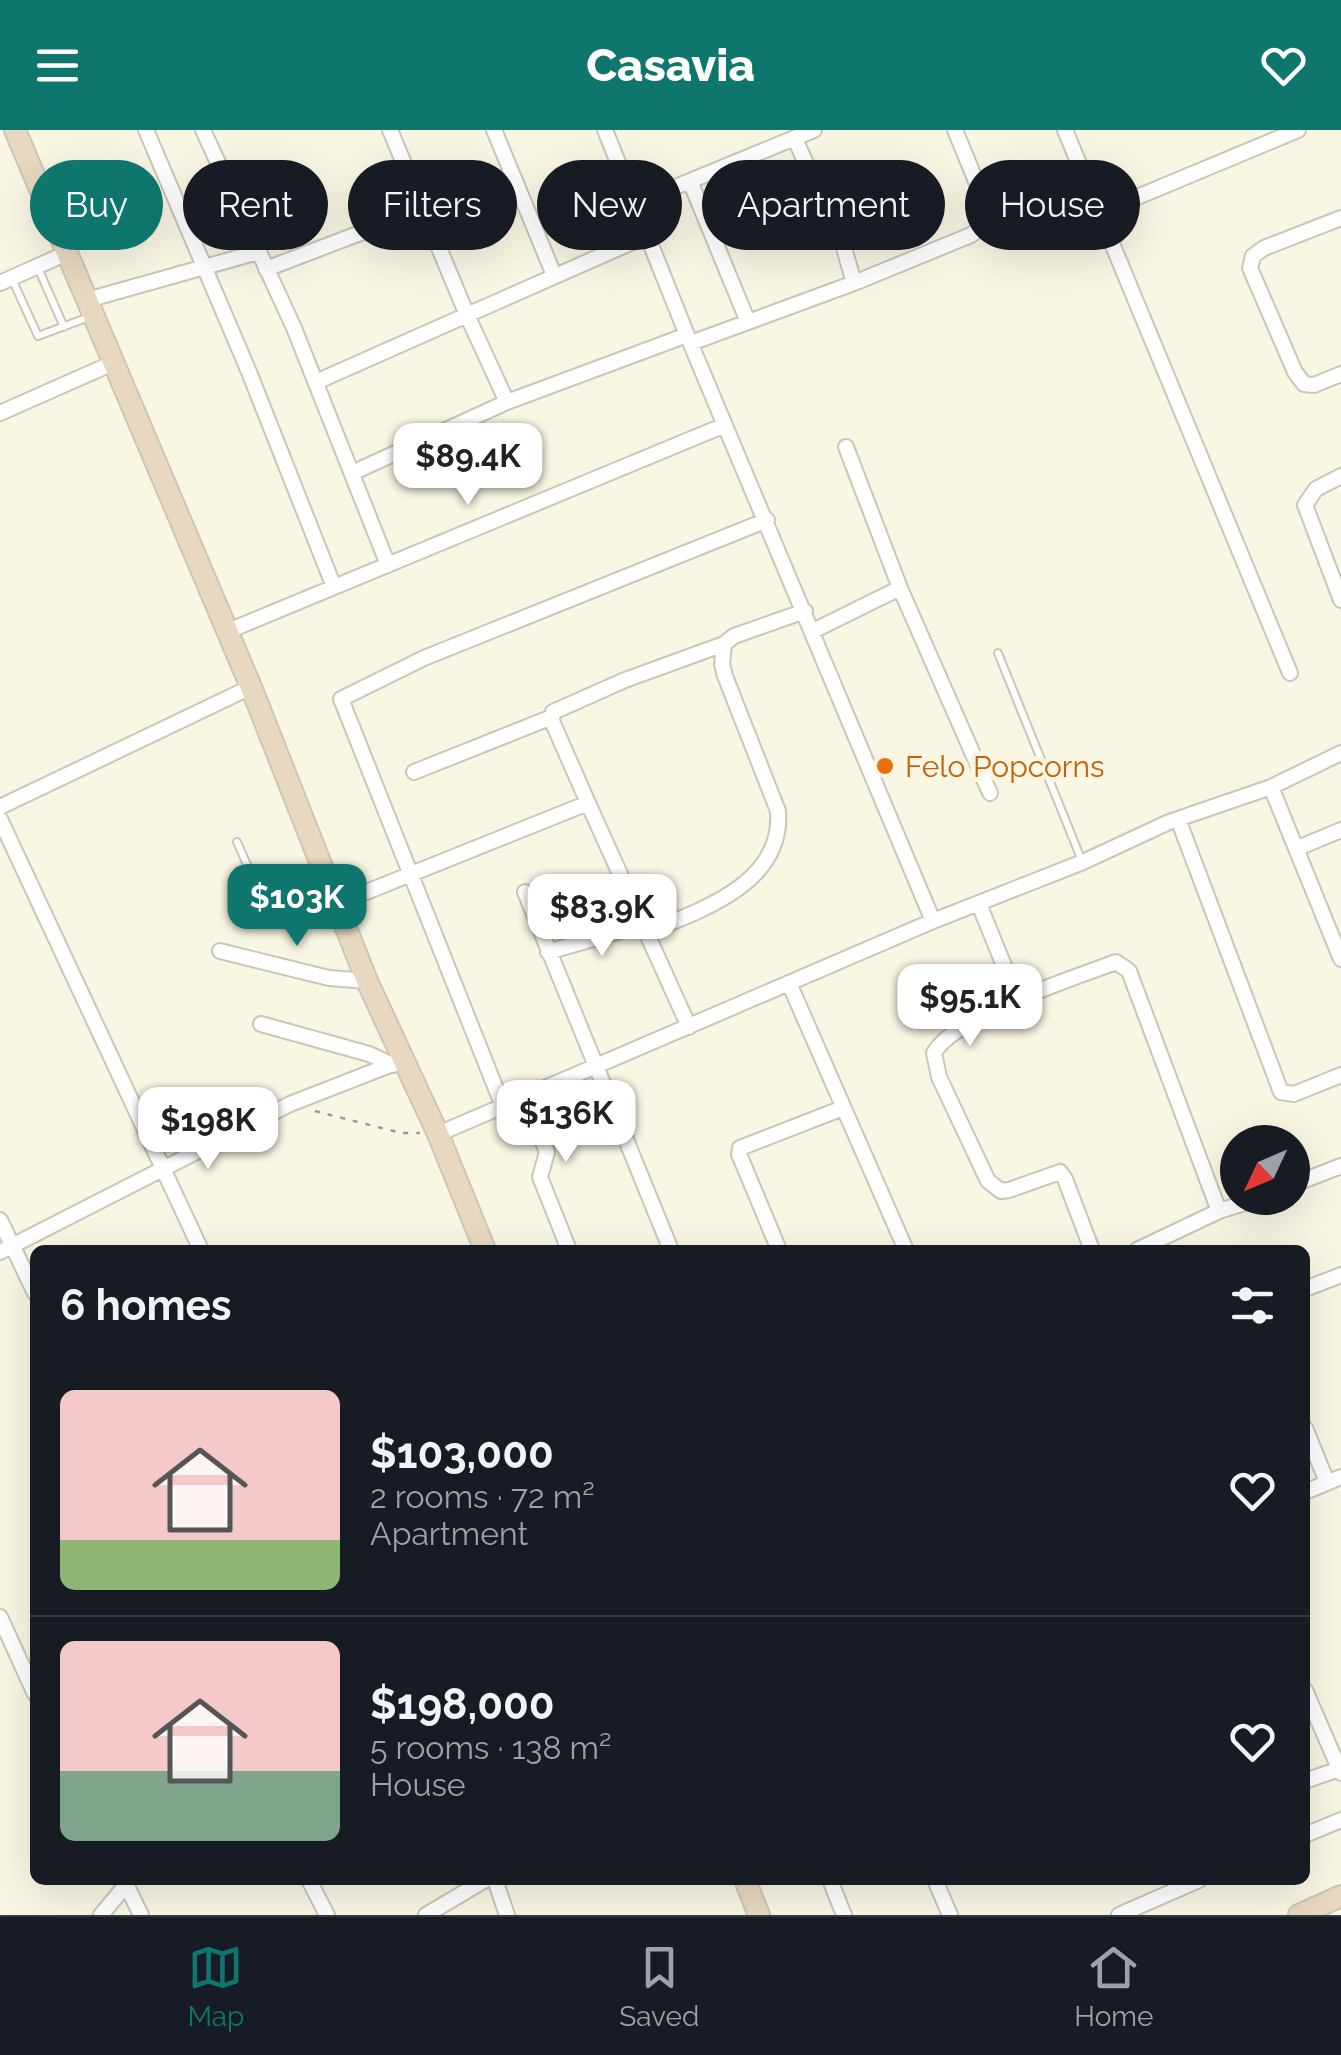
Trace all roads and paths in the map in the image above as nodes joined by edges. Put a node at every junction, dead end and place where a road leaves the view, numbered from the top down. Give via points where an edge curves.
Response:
1 (15, 130) edge
2 (146, 130) edge
3 (203, 130) edge
4 (390, 130) edge
5 (494, 130) edge
6 (605, 130) edge
7 (814, 130) edge
8 (955, 130) edge
9 (1065, 130) edge
10 (1298, 130) edge
11 (795, 138) junction
12 (402, 160) edge
13 (617, 160) edge
14 (1077, 160) edge
15 (690, 182) junction
16 (682, 185) edge
17 (1140, 197) edge
18 (1341, 218) edge
19 (348, 238) edge
20 (440, 250) edge
21 (612, 250) edge
22 (652, 250) edge
23 (1114, 250) edge
24 (258, 252) junction
25 (67, 253) junction
26 (38, 266) junction
27 (203, 266) junction
28 (266, 269) junction
29 (554, 274) junction
30 (6, 280) edge
31 (854, 283) junction
32 (90, 308) junction
33 (467, 314) junction
34 (748, 322) junction
35 (64, 326) junction
36 (689, 339) junction
37 (112, 363) junction
38 (1341, 374) edge
39 (316, 382) junction
40 (506, 402) junction
41 (0, 412) edge
42 (725, 425) junction
43 (846, 447) dead end
44 (352, 474) junction
45 (1341, 476) edge
46 (767, 520) junction
47 (388, 565) junction
48 (334, 587) junction
49 (900, 588) junction
50 (1341, 600) edge
51 (805, 611) junction
52 (228, 631) junction
53 (813, 631) junction
54 (724, 644) junction
55 (998, 652) dead end
56 (1290, 673) dead end
57 (252, 687) junction
58 (552, 717) junction
59 (1341, 754) edge
60 (414, 772) dead end
61 (1271, 787) junction
62 (990, 793) dead end
63 (588, 803) junction
64 (0, 807) edge
65 (0, 819) edge
66 (1178, 819) junction
67 (1341, 830) edge
68 (236, 842) dead end
69 (1298, 848) junction
70 (1083, 862) junction
71 (410, 875) junction
72 (525, 892) dead end
73 (337, 897) junction
74 (979, 904) junction
75 (933, 920) junction
76 (646, 928) junction
77 (220, 951) dead end
78 (548, 952) junction
79 (1340, 952) edge
80 (367, 981) junction
81 (789, 983) junction
82 (1018, 1000) junction
83 (261, 1024) dead end
84 (689, 1027) junction
85 (398, 1062) junction
86 (593, 1066) junction
87 (1341, 1075) edge
88 (523, 1095) junction
89 (290, 1104) junction
90 (502, 1104) junction
91 (843, 1108) junction
92 (438, 1134) junction
93 (1341, 1166) edge
94 (166, 1169) junction
95 (1310, 1178) edge
96 (1219, 1211) joint
97 (0, 1220) edge
98 (199, 1245) edge
99 (483, 1245) edge
100 (567, 1245) edge
101 (669, 1245) edge
102 (778, 1245) edge
103 (904, 1245) edge
104 (1090, 1245) edge
105 (1148, 1245) edge
106 (6, 1249) edge
107 (1341, 1275) edge
108 (30, 1285) edge
109 (1310, 1287) edge
110 (1310, 1437) edge
111 (1334, 1480) edge
112 (1310, 1490) edge
113 (0, 1617) edge
114 (30, 1683) edge
115 (1310, 1702) edge
116 (1340, 1771) edge
117 (1310, 1780) edge
118 (1341, 1820) edge
119 (1310, 1833) edge
120 (123, 1885) edge
121 (126, 1885) edge
122 (311, 1885) edge
123 (477, 1885) edge
124 (496, 1885) edge
125 (747, 1885) edge
126 (832, 1885) edge
127 (936, 1885) edge
128 (1187, 1885) edge
129 (1341, 1896) edge
130 (101, 1915) edge
131 (141, 1915) edge
132 (326, 1915) edge
133 (426, 1915) edge
134 (506, 1915) edge
135 (759, 1915) edge
136 (844, 1915) edge
137 (950, 1915) edge
138 (1119, 1915) edge
139 (1299, 1915) edge

1 - 25 street
2 - 27 street
3 - 24 street
4 - 12 street
5 - 29 street
6 - 13 street
7 - 11 street
8 - 31 street via 987,208 982,228
9 - 14 street
10 - 17 street
11 - 15 street
11 - 31 street
15 - 16 street
15 - 34 street
18 - 38 street via 1264,248 1250,268 1304,384
19 - 28 street
20 - 33 street
21 - 29 street
22 - 36 street
23 - 56 street
24 - 27 street
24 - 28 street
25 - 26 street
25 - 32 street
26 - 30 street
26 - 35 lane
27 - 32 street
27 - 48 street
28 - 39 street
29 - 33 street
30 - 35 lane via 38,336
31 - 34 street
32 - 35 lane
32 - 37 street
33 - 39 street
33 - 40 street
34 - 36 street
36 - 40 street
36 - 42 street
37 - 41 street
37 - 52 street
39 - 44 street
40 - 44 street
42 - 46 street
42 - 47 street
43 - 49 street
44 - 47 street
45 - 50 street via 1316,489 1305,505
46 - 51 street
46 - 71 street via 343,696
47 - 48 street
48 - 52 street
49 - 53 street
49 - 62 street
51 - 53 street
51 - 54 street
52 - 57 street
53 - 75 street
54 - 58 street via 624,680
54 - 76 street via 725,676 780,830 767,860 740,888
55 - 70 lane
57 - 64 street
57 - 73 street
58 - 60 street
58 - 63 street
59 - 61 street
61 - 66 street
61 - 69 street
63 - 71 street
63 - 76 street
65 - 94 street
66 - 70 street
66 - 87 street via 1281,1092 1294,1094
67 - 69 street
68 - 73 lane via 253,878 296,897
69 - 79 street
70 - 74 street
71 - 73 street
71 - 90 street
72 - 78 street
73 - 80 street
74 - 75 street
74 - 82 street
75 - 81 street
76 - 78 street
76 - 84 street
77 - 80 street
78 - 86 street
80 - 85 street
81 - 84 street
81 - 91 street
82 - 96 street via 1116,962 1124,965
82 - 104 street via 946,1036 934,1061 988,1181 1009,1190 1060,1172
83 - 85 street
84 - 86 street
85 - 89 street
85 - 92 street
86 - 88 street
86 - 101 street
88 - 90 street
88 - 100 street via 546,1152 540,1177
89 - 92 path via 401,1133
89 - 94 street
90 - 92 street
91 - 102 street via 740,1148
91 - 103 street
92 - 99 street
93 - 95 street
94 - 98 street
94 - 106 street
96 - 105 street
97 - 106 street
106 - 108 street
107 - 109 street
110 - 111 street
111 - 112 street
113 - 114 street
115 - 116 street
116 - 117 street
118 - 119 street
120 - 130 street
121 - 131 street
122 - 132 street
123 - 133 street
124 - 134 street
125 - 135 street
126 - 136 street
127 - 137 street
128 - 138 street
129 - 139 street

